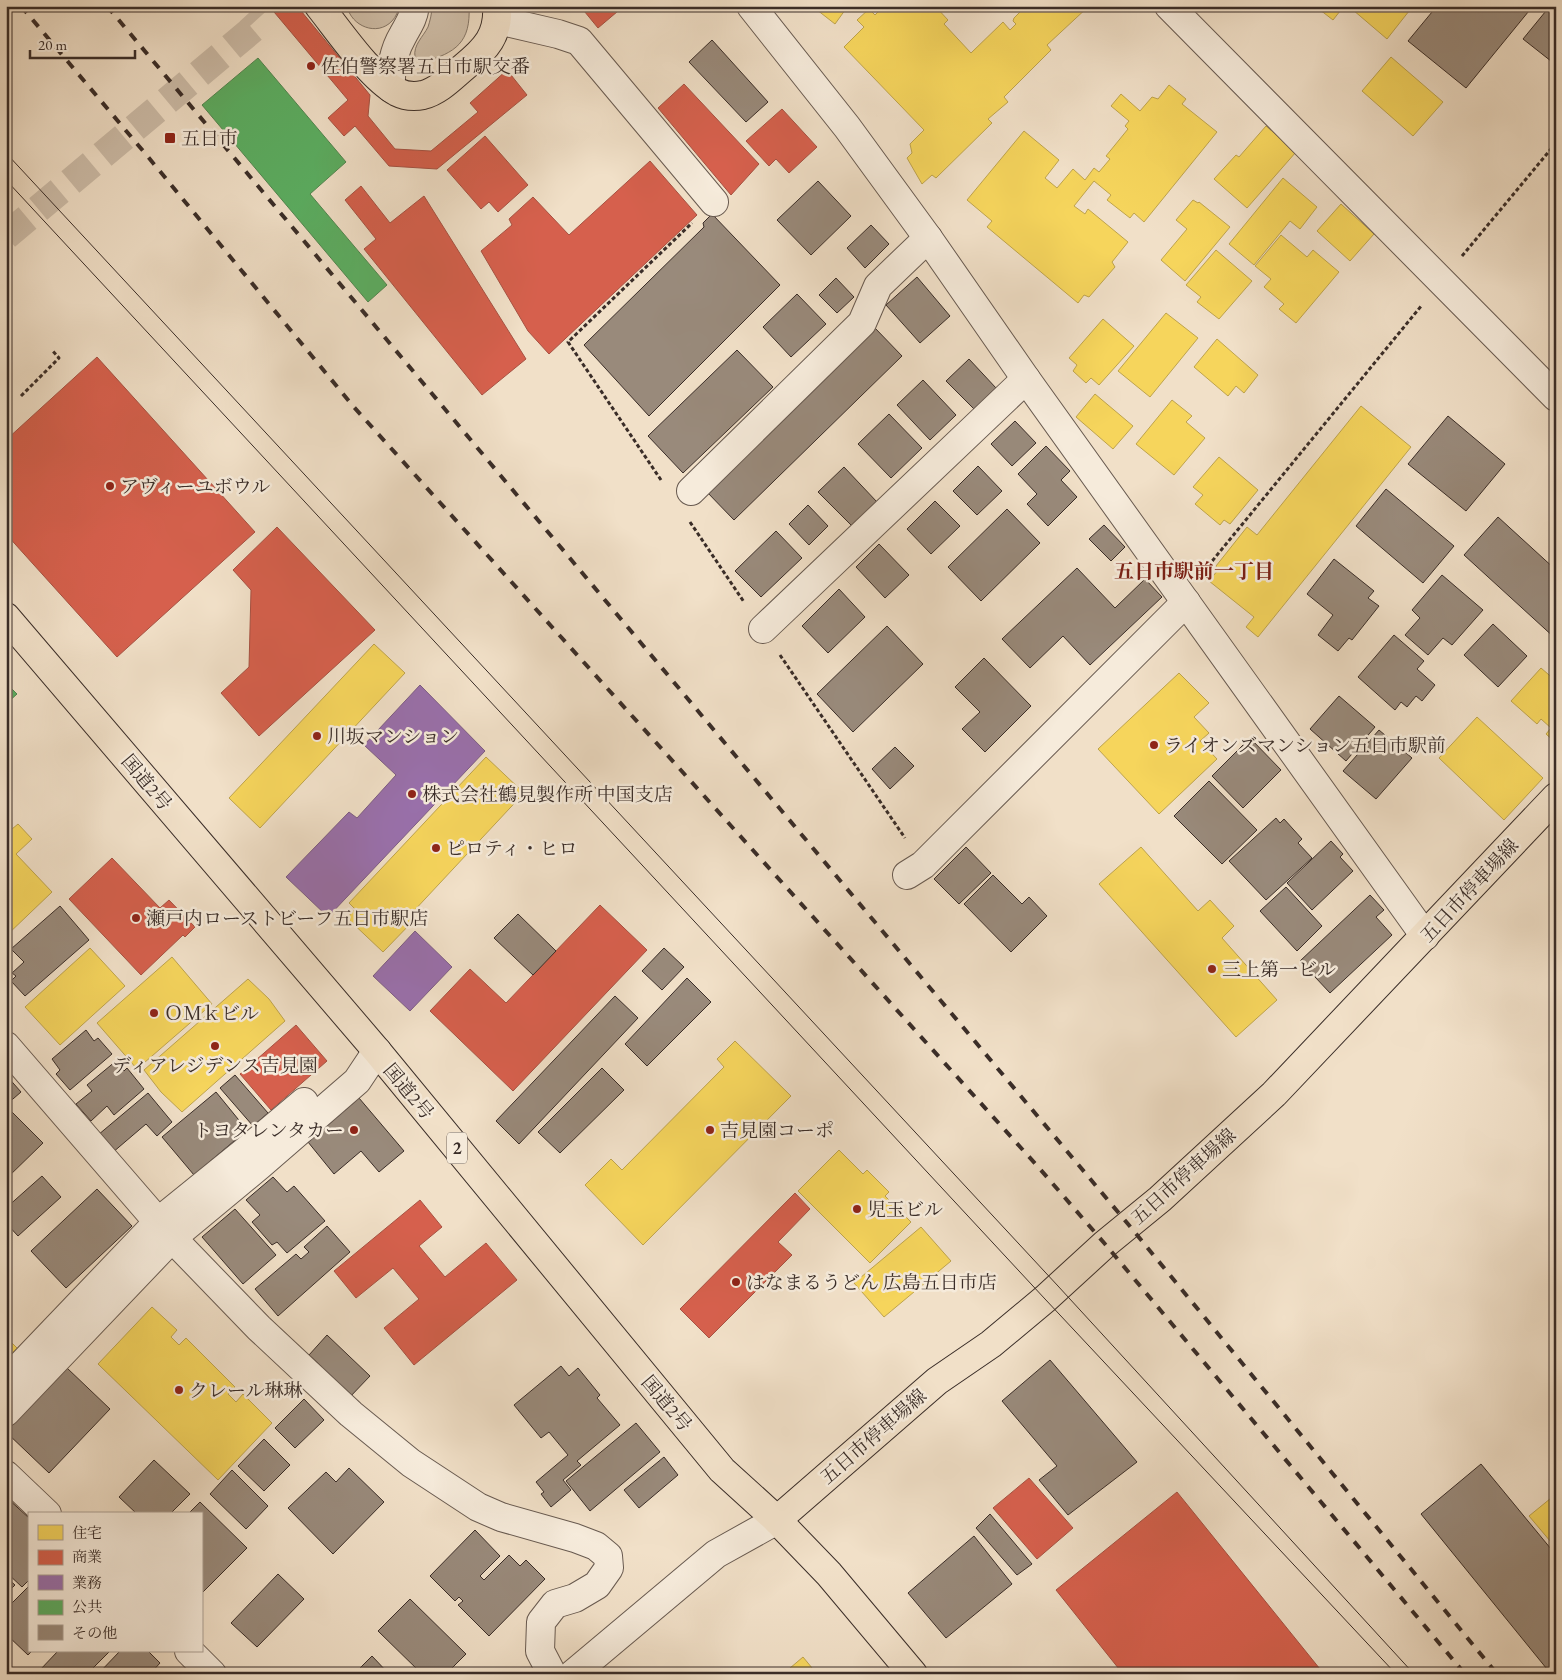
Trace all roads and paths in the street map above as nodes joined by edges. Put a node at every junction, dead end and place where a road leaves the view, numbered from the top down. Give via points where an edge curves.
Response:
1 (319, 6) edge
2 (415, 6) edge
3 (751, 6) edge
4 (1168, 6) edge
5 (498, 13) edge
6 (391, 88) junction
7 (1556, 143) edge
8 (714, 202) joint
9 (928, 238) junction
10 (1442, 280) junction
11 (52, 350) dead end
12 (1026, 379) junction
13 (21, 396) dead end
14 (1556, 397) edge
15 (662, 481) dead end
16 (688, 502) joint
17 (1184, 600) junction
18 (6, 617) edge
19 (762, 629) junction
20 (1556, 797) edge
21 (915, 870) joint
22 (1425, 936) junction
23 (6, 1046) edge
24 (377, 1052) junction
25 (165, 1230) junction
26 (6, 1381) edge
27 (6, 1412) edge
28 (6, 1475) edge
29 (45, 1512) edge
30 (777, 1520) junction
31 (190, 1652) edge
32 (212, 1674) edge
33 (552, 1674) edge
34 (573, 1674) edge
35 (913, 1674) edge

1 - 6 main road via 373,72
2 - 6 street via 395,56
3 - 9 street via 847,127
4 - 10 street
5 - 6 main road via 495,32 489,43 440,87 414,96
5 - 8 street via 579,41
7 - 10 path
8 - 15 path via 568,342
9 - 12 street
9 - 16 street via 878,286 862,323
10 - 14 street
10 - 17 path
11 - 13 path via 60,358
12 - 17 street
12 - 19 street
16 - 19 path
17 - 21 street
17 - 22 street
18 - 24 main road, 国道2号 / 2
19 - 21 path
20 - 22 main road, 五日市停車場線
22 - 30 main road, 五日市停車場線 via 1274,1094 1160,1199 991,1344 937,1381
23 - 25 street
24 - 25 street via 344,1067 247,1150
24 - 30 main road, 国道2号 / 2 via 722,1470
25 - 26 street
25 - 27 street
25 - 33 street via 259,1328 351,1414 411,1463 501,1517 582,1540 608,1556 609,1568 597,1585 576,1598 555,1604 541,1622 540,1651
28 - 29 street
30 - 34 street via 716,1554
30 - 35 main road, 国道2号 / 2 via 829,1574
31 - 32 street

